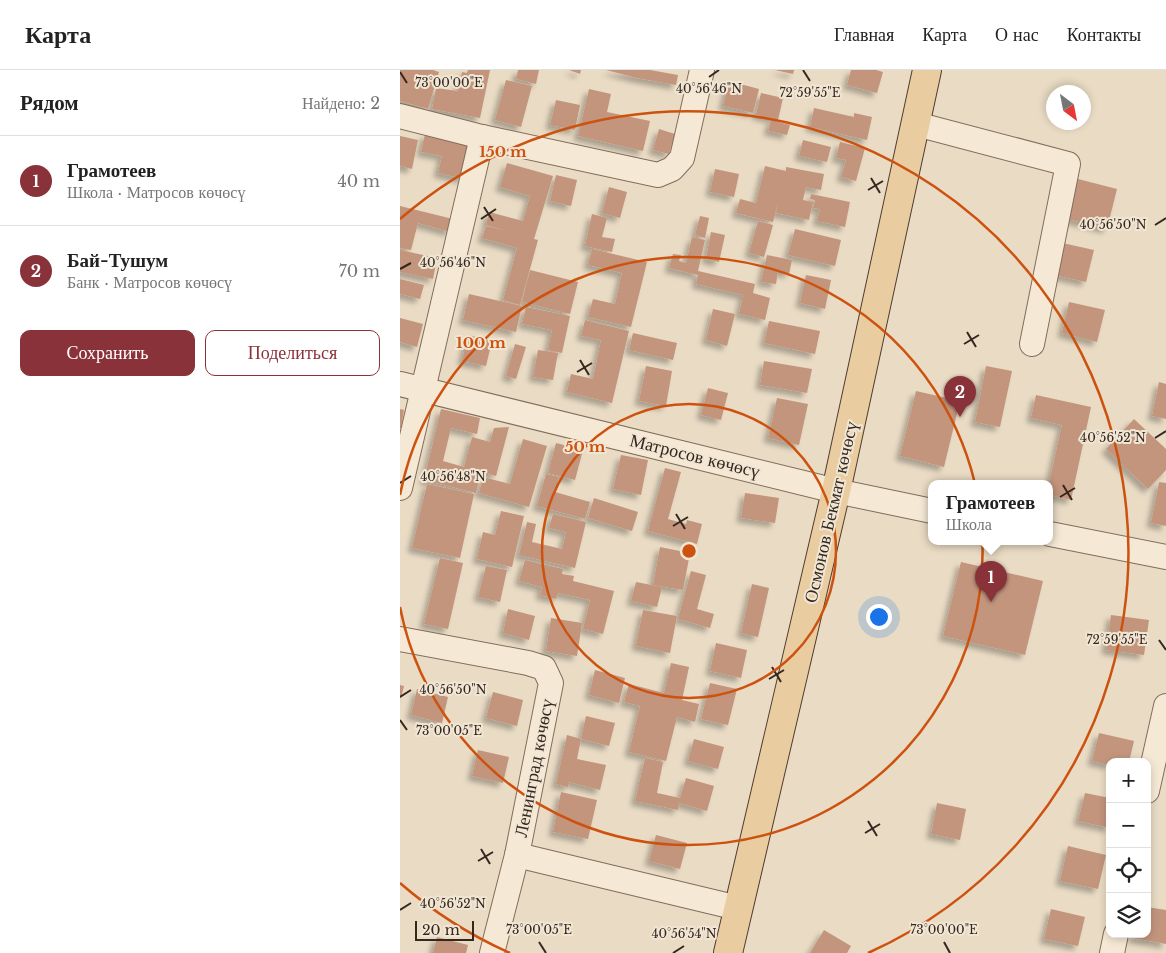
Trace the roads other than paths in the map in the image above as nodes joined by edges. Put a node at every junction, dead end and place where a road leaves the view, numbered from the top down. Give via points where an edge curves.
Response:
1 (702, 70) edge
2 (927, 70) edge
3 (400, 116) edge
4 (916, 124) junction
5 (482, 137) junction
6 (1032, 344) dead end
7 (411, 386) edge
8 (400, 488) edge
9 (836, 492) junction
10 (928, 510) edge
11 (1053, 535) edge
12 (1166, 557) edge
13 (400, 639) edge
14 (1166, 706) edge
15 (1151, 773) edge
16 (517, 855) junction
17 (738, 908) junction
18 (1115, 938) edge
19 (492, 953) edge
20 (728, 953) edge
21 (1112, 953) edge

1 - 5 street via 682,158 672,169 658,176
2 - 4 main road, Осмонов Бекмат көчөсү
3 - 5 street
4 - 6 street via 1068,164
4 - 9 main road, Осмонов Бекмат көчөсү
5 - 7 street
7 - 8 street
7 - 9 street, Матросов көчөсү
9 - 10 street, Матросов көчөсү
9 - 17 main road, Осмонов Бекмат көчөсү
11 - 12 street
13 - 16 street, Ленинград көчөсү via 544,668 551,683
14 - 15 street
16 - 17 street
16 - 19 street, Ленинград көчөсү
17 - 20 main road, Осмонов Бекмат көчөсү
18 - 21 street

